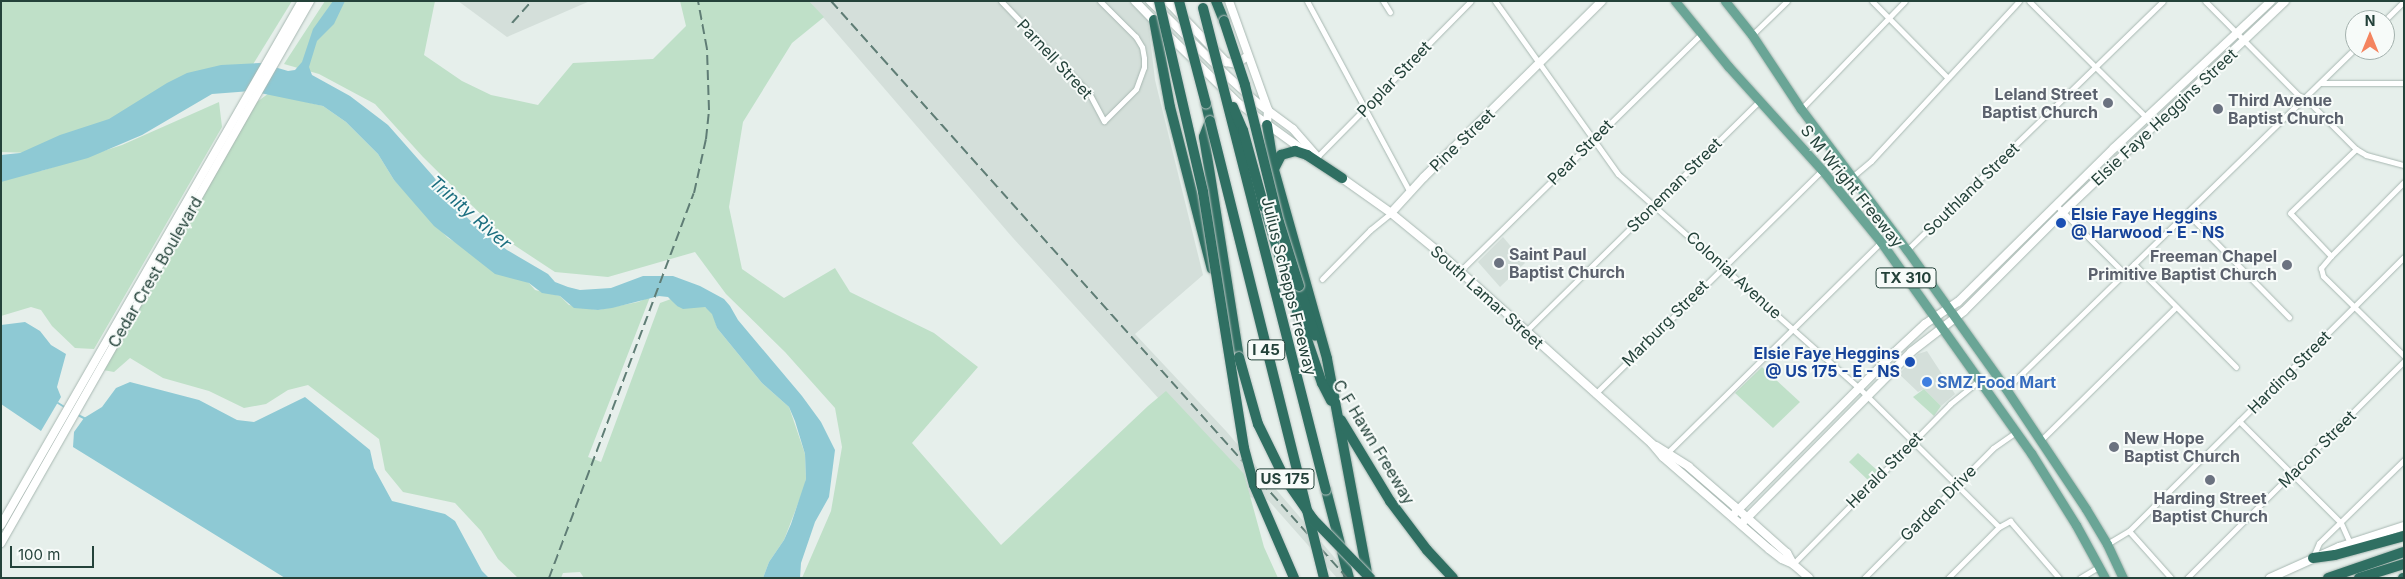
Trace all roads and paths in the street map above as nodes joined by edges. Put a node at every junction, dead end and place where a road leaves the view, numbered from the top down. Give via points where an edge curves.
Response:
1 (302, 1) edge
2 (310, 1) edge
3 (1001, 1) edge
4 (1100, 1) edge
5 (1135, 1) edge
6 (1150, 1) edge
7 (1159, 1) edge
8 (1167, 1) edge
9 (1179, 1) edge
10 (1216, 1) edge
11 (1229, 1) edge
12 (1307, 1) edge
13 (1383, 1) edge
14 (1471, 1) edge
15 (1495, 1) edge
16 (1602, 1) edge
17 (1675, 1) edge
18 (1725, 1) edge
19 (1787, 1) edge
20 (1872, 1) edge
21 (1905, 1) edge
22 (2019, 1) edge
23 (2029, 1) edge
24 (2163, 1) edge
25 (2205, 1) edge
26 (2271, 1) edge
27 (2285, 1) edge
28 (1202, 4) edge
29 (1390, 12) dead end
30 (1888, 18) junction
31 (1154, 20) junction
32 (1701, 34) junction
33 (2237, 34) junction
34 (1752, 35) junction
35 (2244, 42) junction
36 (1248, 56) junction
37 (2345, 59) edge
38 (1540, 64) junction
39 (2097, 67) junction
40 (1947, 77) junction
41 (1220, 79) junction
42 (2320, 83) junction
43 (2404, 83) edge
44 (1261, 91) junction
45 (2305, 98) junction
46 (1255, 101) junction
47 (1759, 101) junction
48 (1238, 103) junction
49 (1801, 108) junction
50 (1364, 109) junction
51 (1268, 110) junction
52 (2147, 117) junction
53 (1210, 121) junction
54 (1267, 124) junction
55 (2154, 124) junction
56 (1593, 139) junction
57 (2356, 149) junction
58 (1317, 157) junction
59 (2404, 165) edge
60 (1274, 170) junction
61 (1822, 170) junction
62 (1852, 177) junction
63 (1342, 178) junction
64 (2404, 182) edge
65 (1410, 192) junction
66 (1654, 204) junction
67 (2056, 205) junction
68 (2063, 212) junction
69 (1391, 213) junction
70 (2187, 213) junction
71 (1880, 242) junction
72 (1907, 250) junction
73 (2331, 256) junction
74 (2404, 258) edge
75 (2134, 264) junction
76 (1724, 265) junction
77 (1460, 271) junction
78 (2124, 274) junction
79 (1322, 279) dead end
80 (2176, 307) junction
81 (2354, 307) junction
82 (1948, 308) junction
83 (1223, 314) junction
84 (1955, 317) junction
85 (2289, 317) dead end
86 (1934, 318) junction
87 (1941, 327) junction
88 (1793, 328) junction
89 (1526, 332) junction
90 (2404, 356) edge
91 (2404, 361) edge
92 (2236, 367) dead end
93 (1980, 380) junction
94 (1859, 388) junction
95 (2006, 389) junction
96 (1596, 394) junction
97 (1866, 395) junction
98 (1333, 396) junction
99 (2239, 421) junction
100 (2016, 432) junction
101 (1912, 442) junction
102 (2040, 442) junction
103 (1797, 449) junction
104 (1666, 455) junction
105 (1805, 457) junction
106 (2404, 460) edge
107 (2292, 474) junction
108 (1957, 485) junction
109 (18, 503) junction
110 (1739, 510) junction
111 (1732, 516) junction
112 (1747, 517) junction
113 (2341, 523) junction
114 (1741, 524) junction
115 (1, 525) edge
116 (2404, 526) edge
117 (1999, 527) junction
118 (2129, 531) junction
119 (2404, 536) edge
120 (1, 543) edge
121 (2350, 543) junction
122 (2107, 544) junction
123 (2404, 552) edge
124 (2312, 558) junction
125 (1792, 564) junction
126 (2404, 564) edge
127 (2100, 566) junction
128 (1294, 578) edge
129 (1324, 578) edge
130 (1348, 578) edge
131 (1369, 578) edge
132 (1453, 578) edge
133 (1809, 578) edge
134 (1864, 578) edge
135 (1948, 578) edge
136 (2059, 578) edge
137 (2080, 578) edge
138 (2105, 578) edge
139 (2123, 578) edge
140 (2171, 578) edge
141 (2187, 578) edge
142 (2270, 578) edge
143 (2328, 578) edge
144 (2359, 578) edge

1 - 109 main road, Cedar Crest Boulevard
2 - 109 main road, Cedar Crest Boulevard
3 - 4 street, Parnell Street via 1089,93 1104,121 1136,89 1144,58 1136,37
5 - 31 main road, South Lamar Street
6 - 31 main road
6 - 46 main road, South Lamar Street
7 - 83 highway, bridge via 1198,166
8 - 36 main road via 1226,62 1236,64
9 - 53 highway, I 45, bridge
10 - 98 highway, bridge via 1245,85 1278,222
11 - 36 main road
12 - 50 street
13 - 29 street
14 - 50 street, Poplar Street
15 - 38 street, Colonial Avenue
16 - 38 main road, Pine Street
17 - 32 main road, S M Wright Freeway / TX 310
18 - 34 main road, S M Wright Freeway / TX 310
19 - 34 street
20 - 30 street
21 - 30 street
22 - 40 street
23 - 39 street
24 - 39 street, Southland Street
25 - 33 street
26 - 33 main road, Elsie Faye Heggins Street
27 - 35 main road, Elsie Faye Heggins Street
28 - 41 highway, Julius Schepps Freeway / I 45, bridge
30 - 40 street
30 - 49 street
31 - 48 main road, South Lamar Street
31 - 83 highway, bridge via 1176,133
32 - 47 main road, S M Wright Freeway / TX 310
32 - 56 street, Pear Street
33 - 35 street
33 - 52 main road, Elsie Faye Heggins Street
34 - 49 main road, S M Wright Freeway / TX 310
35 - 45 street via 2298,96
35 - 55 main road, Elsie Faye Heggins Street
36 - 44 main road
37 - 42 street
38 - 56 street, Colonial Avenue
38 - 65 main road, Pine Street
39 - 52 street
39 - 72 street, Southland Street
40 - 62 street via 1872,161
41 - 130 highway, Julius Schepps Freeway / I 45, bridge
41 - 132 highway, C F Hawn Freeway, bridge via 1243,130 1270,226 1322,383 1359,453 1410,529
42 - 43 street
42 - 45 street
44 - 46 main road
44 - 51 main road
45 - 57 street
45 - 70 street
46 - 48 main road
46 - 51 main road, South Lamar Street
47 - 61 main road, S M Wright Freeway / TX 310
47 - 66 street, Stoneman Street
48 - 54 main road, South Lamar Street
49 - 62 main road, S M Wright Freeway / TX 310
50 - 58 street, Poplar Street
50 - 65 street
51 - 54 main road
51 - 58 main road, South Lamar Street via 1302,138
52 - 55 street
52 - 67 main road, Elsie Faye Heggins Street
53 - 129 highway, I 45, bridge
53 - 131 highway, US 175, bridge via 1204,138 1239,357 1258,424 1301,504
54 - 58 main road, South Lamar Street via 1297,147
54 - 60 highway
55 - 68 main road, Elsie Faye Heggins Street
56 - 66 street, Colonial Avenue via 1618,174
56 - 77 street, Pear Street
57 - 59 street via 2366,155
57 - 73 street via 2290,213
58 - 63 main road, South Lamar Street
60 - 63 highway via 1281,155 1295,151
60 - 98 highway via 1327,359
61 - 71 main road, S M Wright Freeway / TX 310
61 - 76 street, Marburg Street
62 - 72 main road, S M Wright Freeway / TX 310
63 - 69 main road, South Lamar Street
64 - 73 street
65 - 69 main road, Pine Street
66 - 76 street, Colonial Avenue
66 - 89 street, Stoneman Street
67 - 68 street
67 - 82 main road, Elsie Faye Heggins Street
68 - 78 street
68 - 84 main road, Elsie Faye Heggins Street
69 - 77 main road, South Lamar Street
69 - 79 street, Pine Street
70 - 75 street
70 - 85 street
71 - 86 main road, S M Wright Freeway / TX 310
71 - 88 street
72 - 82 main road, S M Wright Freeway / TX 310
73 - 81 street via 2322,264 2321,272
74 - 81 street, Harding Street
75 - 78 street
75 - 80 street
76 - 88 street, Colonial Avenue
76 - 96 street, Marburg Street
77 - 89 main road, South Lamar Street
78 - 95 street
80 - 92 street
80 - 102 street
81 - 90 street
81 - 99 street, Harding Street
82 - 84 main road, S M Wright Freeway / TX 310
82 - 86 main road, Elsie Faye Heggins Street
83 - 128 highway, bridge via 1244,448 1254,485
84 - 87 main road, Elsie Faye Heggins Street
84 - 95 main road, S M Wright Freeway / TX 310
86 - 87 main road, S M Wright Freeway / TX 310
86 - 94 main road, Elsie Faye Heggins Street
87 - 93 main road, S M Wright Freeway / TX 310
87 - 97 main road, Elsie Faye Heggins Street
88 - 94 street, Colonial Avenue
88 - 104 street
89 - 96 main road, South Lamar Street
91 - 107 street, Macon Street
93 - 100 main road, S M Wright Freeway / TX 310
93 - 101 street, Herald Street
94 - 97 street, Colonial Avenue
94 - 103 main road, Elsie Faye Heggins Street
95 - 102 main road, S M Wright Freeway / TX 310
96 - 104 main road, South Lamar Street
97 - 101 street, Colonial Avenue
97 - 105 main road, Elsie Faye Heggins Street
98 - 131 highway
99 - 107 street
99 - 118 street, Harding Street
100 - 108 street, Garden Drive via 1993,448
100 - 127 main road, S M Wright Freeway / TX 310
101 - 108 street, Colonial Avenue
101 - 125 street, Herald Street
102 - 122 main road, S M Wright Freeway / TX 310
103 - 105 main road
103 - 110 main road, Elsie Faye Heggins Street
104 - 110 main road, South Lamar Street
104 - 111 main road, South Lamar Street
105 - 112 main road, Elsie Faye Heggins Street
106 - 113 street
107 - 113 street
107 - 141 street, Macon Street
108 - 117 street, Colonial Avenue
108 - 134 street, Garden Drive
109 - 115 main road, Cedar Crest Boulevard
109 - 120 main road, Cedar Crest Boulevard
110 - 111 main road, Elsie Faye Heggins Street
110 - 112 main road, South Lamar Street
111 - 114 main road, South Lamar Street
112 - 114 main road, Elsie Faye Heggins Street
112 - 125 main road, South Lamar Street via 1787,553
113 - 121 street
113 - 124 street via 2319,543
114 - 125 main road, South Lamar Street
116 - 121 main road
117 - 135 street
117 - 136 street via 2005,522 2014,523
118 - 122 street, Harding Street
118 - 140 street
119 - 124 highway
121 - 124 main road
122 - 139 main road, S M Wright Freeway / TX 310
123 - 143 highway
124 - 142 main road
125 - 133 main road, South Lamar Street
126 - 144 highway
127 - 137 street
127 - 138 main road, S M Wright Freeway / TX 310

